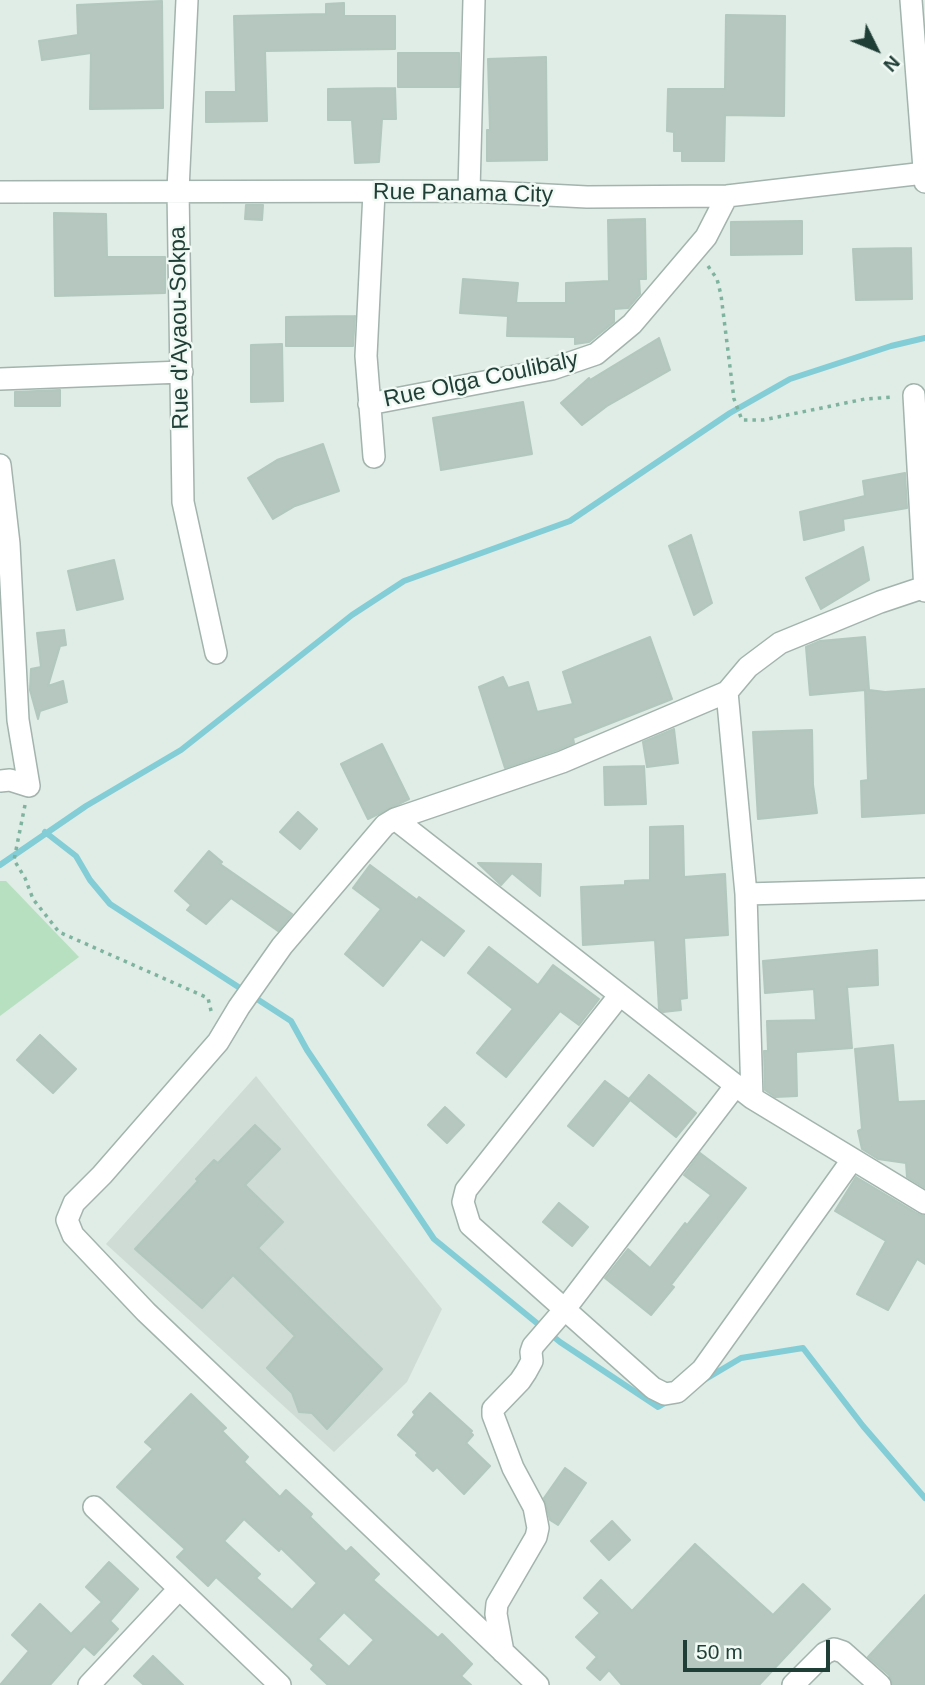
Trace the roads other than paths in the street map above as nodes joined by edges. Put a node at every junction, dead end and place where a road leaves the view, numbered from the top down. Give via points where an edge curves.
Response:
1 (187, 0) edge
2 (474, 0) edge
3 (911, 0) edge
4 (925, 173) edge
5 (0, 177) edge
6 (925, 181) edge
7 (178, 191) junction
8 (469, 191) junction
9 (0, 192) edge
10 (374, 192) junction
11 (727, 196) junction
12 (182, 372) junction
13 (0, 379) edge
14 (914, 396) road end
15 (369, 404) junction
16 (374, 457) dead end
17 (0, 465) edge
18 (925, 589) edge
19 (216, 653) dead end
20 (727, 692) junction
21 (0, 781) edge
22 (395, 819) junction
23 (925, 889) edge
24 (746, 894) junction
25 (619, 996) junction
26 (744, 1091) junction
27 (852, 1160) junction
28 (925, 1203) edge
29 (565, 1309) junction
30 (94, 1507) dead end
31 (179, 1589) junction
32 (503, 1652) junction
33 (89, 1685) edge
34 (280, 1685) edge
35 (538, 1685) edge
36 (793, 1685) edge
37 (880, 1685) edge

1 - 7 street, Rue d'Ayaou-Sokpa
2 - 8 street
3 - 4 street
4 - 6 street
4 - 11 street, Rue Panama City
5 - 9 street
7 - 9 street, Rue Panama City
7 - 10 street, Rue Panama City
7 - 12 street, Rue d'Ayaou-Sokpa
8 - 10 street, Rue Panama City
8 - 11 street, Rue Panama City via 587,197
10 - 15 street via 366,356
11 - 15 street, Rue Olga Coulibaly via 706,237 632,324 596,354 552,369
12 - 13 street
12 - 19 street, Rue d'Ayaou-Sokpa via 183,502
14 - 18 street
15 - 16 street
17 - 21 street via 18,720 29,786
18 - 20 street via 880,602 780,643 748,667
20 - 22 street via 562,761
20 - 24 street
22 - 25 street
22 - 32 street via 282,946 218,1042 74,1203 67,1220 74,1235 146,1312
23 - 24 street
24 - 26 street
25 - 26 street
25 - 29 street via 467,1190 463,1202 470,1226
26 - 27 street
26 - 29 street
27 - 28 street
27 - 29 street via 702,1370 677,1392 666,1394 653,1388
29 - 32 street via 533,1346 532,1362 520,1381 493,1409 513,1468 534,1507 538,1528 497,1604
30 - 31 street
31 - 33 street
31 - 34 street
32 - 35 street
36 - 37 street via 834,1649 844,1652

